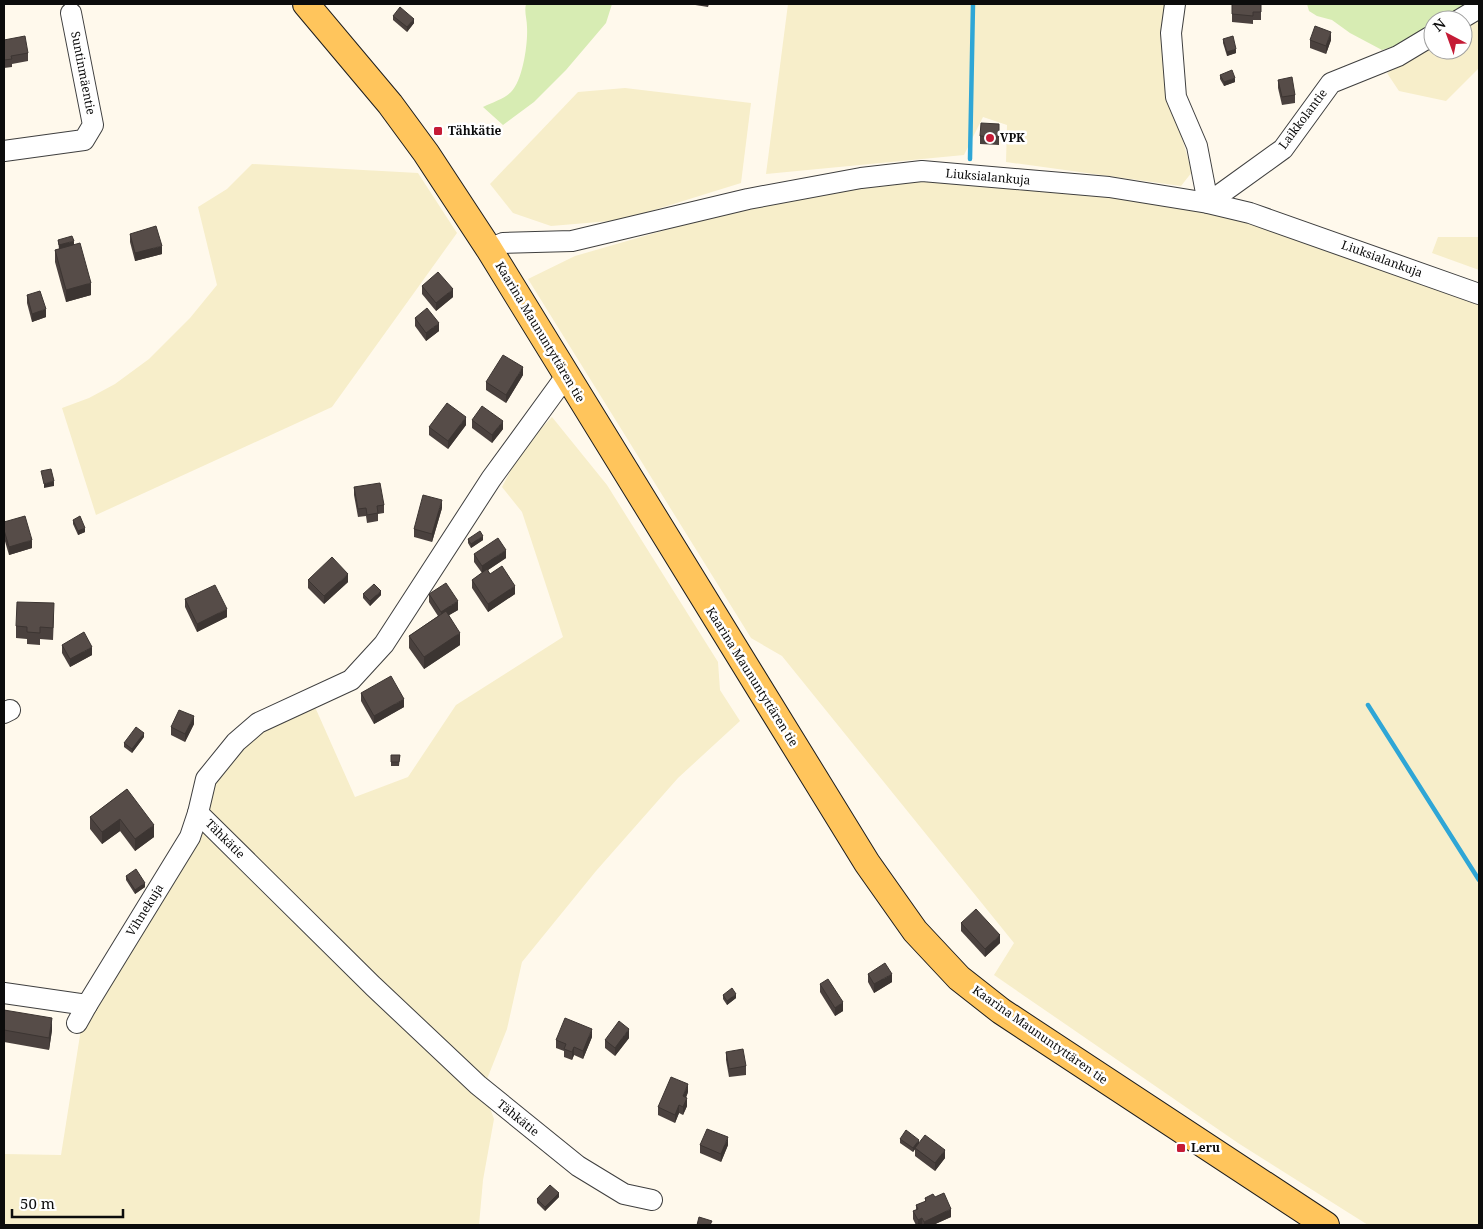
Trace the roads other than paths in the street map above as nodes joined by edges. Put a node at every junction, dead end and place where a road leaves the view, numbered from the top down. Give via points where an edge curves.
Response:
1 (306, 4) edge
2 (1175, 4) edge
3 (71, 13) dead end
4 (1423, 41) edge
5 (4, 151) edge
6 (1208, 203) junction
7 (489, 249) junction
8 (1479, 294) edge
9 (566, 376) junction
10 (198, 813) junction
11 (4, 993) edge
12 (87, 1005) junction
13 (77, 1023) dead end
14 (652, 1200) dead end
15 (1326, 1225) edge

1 - 7 main road, Kaarina Maununtyttären tie via 400,117
2 - 6 street via 1171,33 1176,97 1198,146
3 - 5 street, Suntinmäentie via 93,125 84,140
4 - 6 street, Laikkolantie via 1398,56 1331,83 1283,149
6 - 7 street, Liuksialankuja via 1109,187 922,171 861,178 748,199 572,241 503,243
6 - 8 street, Liuksialankuja via 1250,213
7 - 9 main road, Kaarina Maununtyttären tie
9 - 10 street, Tähkätie via 490,480 384,644 351,680 258,723 236,742 206,779
9 - 15 main road, Kaarina Maununtyttären tie via 867,863 915,932 959,978 1001,1011
10 - 12 street, Vihnekuja via 190,837
10 - 14 street, Tähkätie via 478,1085 578,1166 624,1194
11 - 12 street
12 - 13 street, Vihnekuja

